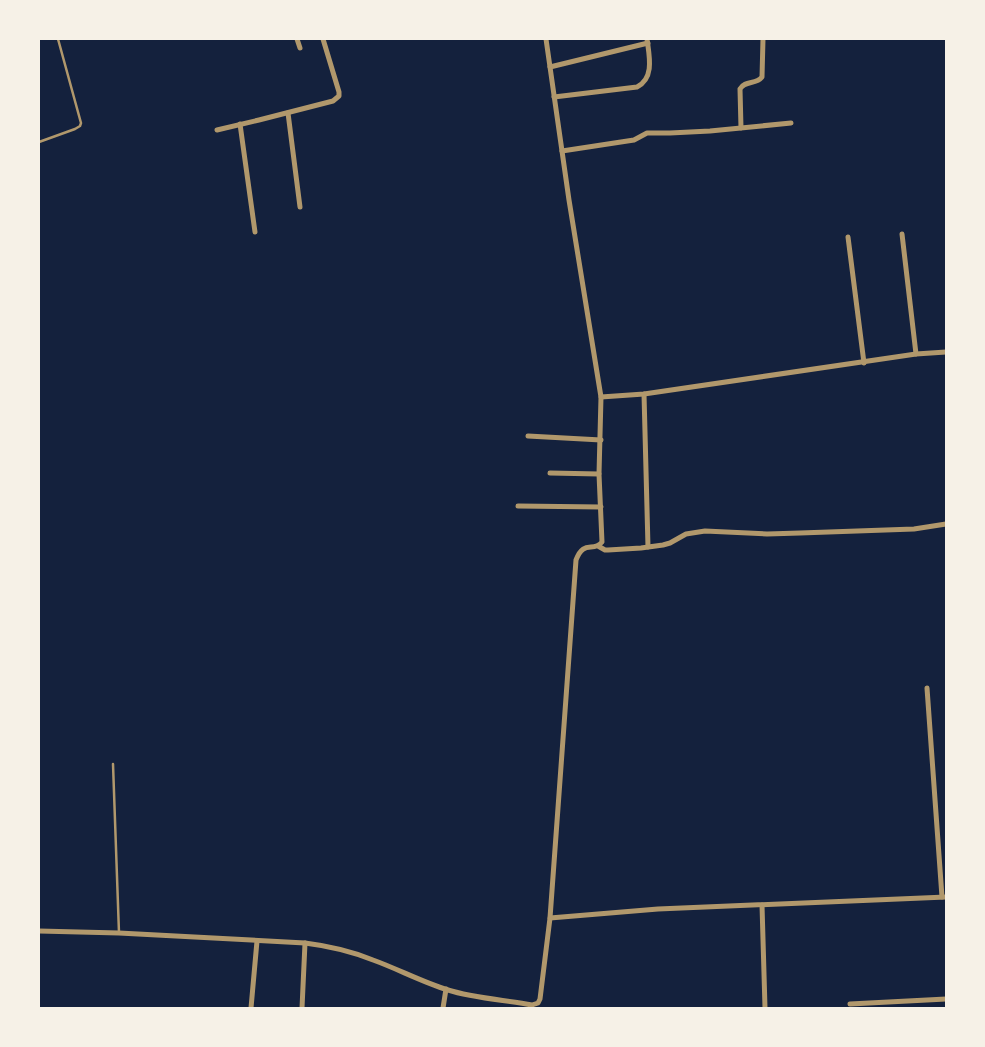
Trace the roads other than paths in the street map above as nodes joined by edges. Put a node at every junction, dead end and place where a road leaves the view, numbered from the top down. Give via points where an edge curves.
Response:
1 (58, 39) edge
2 (297, 39) edge
3 (323, 39) edge
4 (547, 39) edge
5 (762, 39) edge
6 (647, 41) edge
7 (300, 48) dead end
8 (550, 68) junction
9 (554, 97) junction
10 (288, 113) junction
11 (791, 122) dead end
12 (240, 124) junction
13 (741, 128) junction
14 (216, 130) dead end
15 (39, 142) edge
16 (562, 151) junction
17 (300, 207) dead end
18 (255, 232) dead end
19 (902, 234) dead end
20 (848, 237) dead end
21 (946, 352) edge
22 (916, 354) junction
23 (864, 363) junction
24 (644, 394) junction
25 (601, 397) junction
26 (528, 436) dead end
27 (601, 440) junction
28 (550, 473) dead end
29 (599, 474) junction
30 (518, 506) dead end
31 (601, 507) junction
32 (946, 524) edge
33 (598, 546) junction
34 (648, 547) junction
35 (927, 688) dead end
36 (113, 764) dead end
37 (944, 897) edge
38 (762, 905) junction
39 (550, 918) junction
40 (39, 931) edge
41 (119, 933) junction
42 (257, 940) junction
43 (305, 943) junction
44 (446, 989) junction
45 (946, 999) edge
46 (926, 1000) junction
47 (850, 1004) dead end
48 (538, 1005) edge
49 (884, 1005) edge
50 (251, 1008) edge
51 (302, 1008) edge
52 (443, 1008) edge
53 (764, 1008) edge
54 (926, 1008) edge

1 - 15 lane via 81,123 75,129
2 - 7 street
3 - 10 street via 339,96 333,101
4 - 8 street
5 - 13 street via 762,77 740,89
6 - 8 street
6 - 9 street via 649,72 643,84
8 - 9 street
9 - 16 street
10 - 12 street
10 - 17 street
11 - 13 street
12 - 14 street
12 - 18 street
13 - 16 street via 654,132 634,140
16 - 25 street
19 - 22 street
20 - 23 street
21 - 22 street
22 - 23 street
23 - 24 street
24 - 25 street
24 - 34 street
25 - 27 street
26 - 27 street
27 - 29 street
28 - 29 street
29 - 31 street
30 - 31 street
31 - 33 street via 602,542
32 - 34 street via 800,533 700,532
33 - 34 street via 605,550
33 - 39 street via 582,550 576,560
35 - 37 street
36 - 41 lane
37 - 38 street
38 - 39 street
38 - 53 street
39 - 48 street
40 - 41 street
41 - 42 street
42 - 43 street
42 - 50 street
43 - 44 street via 374,960
43 - 51 street
44 - 48 street
44 - 52 street
45 - 46 street
46 - 49 street
46 - 54 street
47 - 49 street

